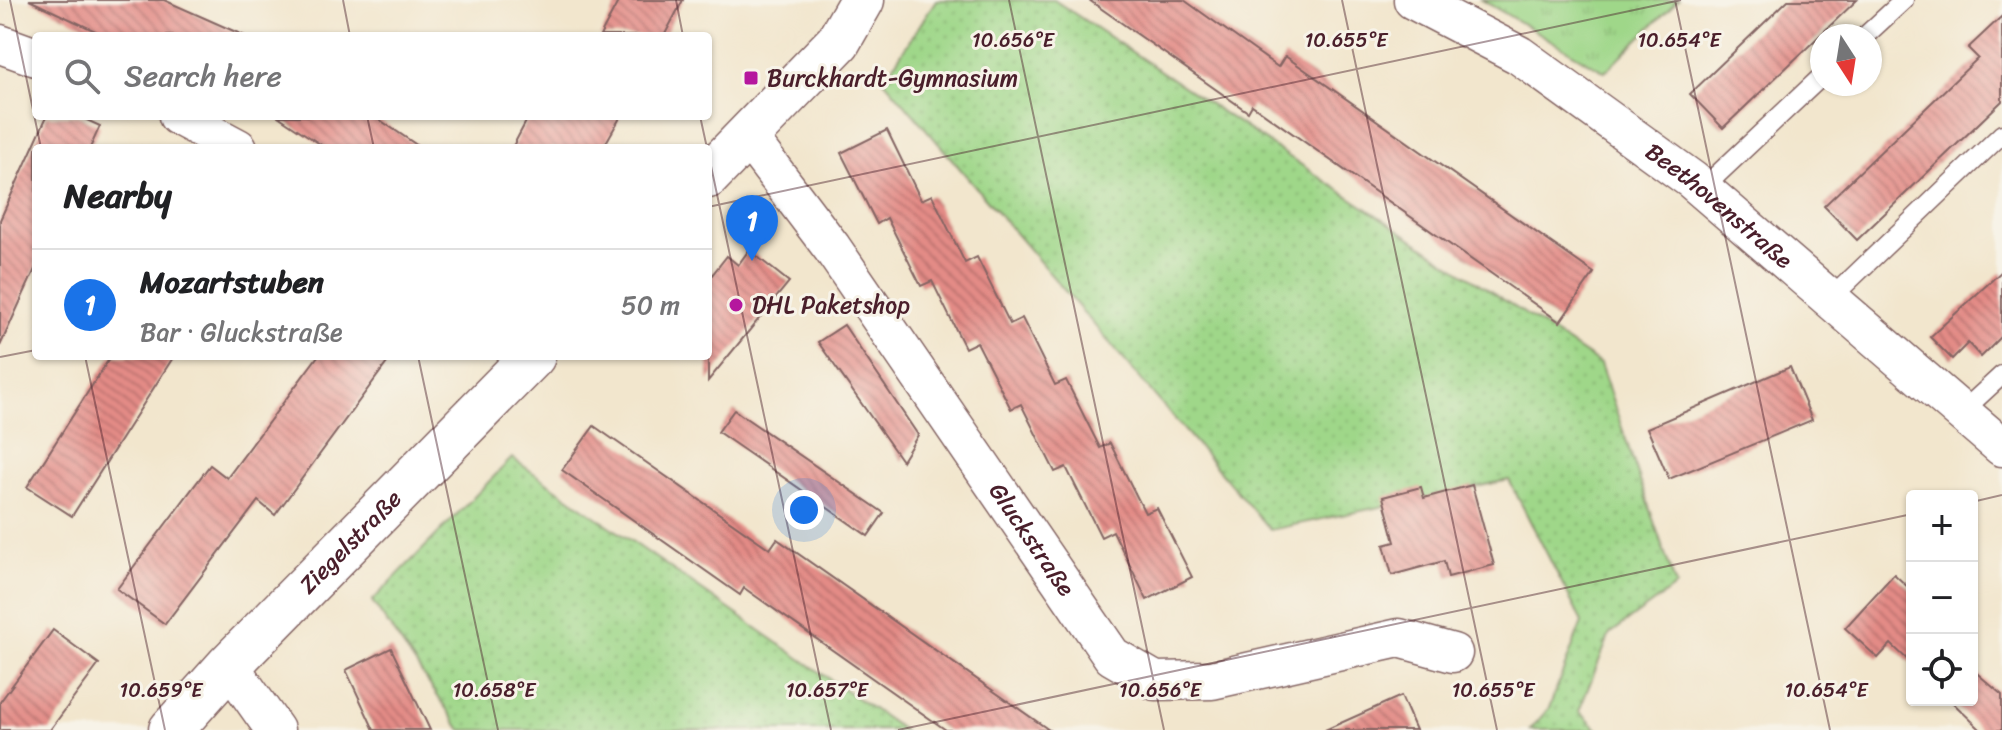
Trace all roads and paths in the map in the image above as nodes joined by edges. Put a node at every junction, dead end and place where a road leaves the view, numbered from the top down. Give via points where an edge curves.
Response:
1 (862, 0) edge
2 (1904, 0) edge
3 (1435, 5) edge
4 (1878, 24) edge
5 (0, 44) edge
6 (32, 56) edge
7 (1810, 87) edge
8 (186, 120) edge
9 (2002, 134) edge
10 (747, 136) junction
11 (230, 144) edge
12 (712, 172) edge
13 (1703, 188) junction
14 (1832, 297) junction
15 (523, 360) edge
16 (2002, 375) edge
17 (1963, 411) junction
18 (2002, 447) edge
19 (1453, 653) dead end
20 (229, 665) junction
21 (171, 730) edge
22 (275, 730) edge

1 - 10 main road via 838,42
2 - 4 lane
3 - 13 street, Beethovenstraße via 1519,55
5 - 6 street
7 - 13 lane
8 - 11 street
9 - 14 lane
10 - 12 main road
10 - 19 street, Gluckstraße via 841,260 1112,656 1155,681 1212,680 1399,638
13 - 14 street, Beethovenstraße
14 - 17 street, Beethovenstraße
15 - 20 main road, Ziegelstraße
16 - 17 lane
17 - 18 street, Beethovenstraße
20 - 21 main road, Ziegelstraße
20 - 22 street

